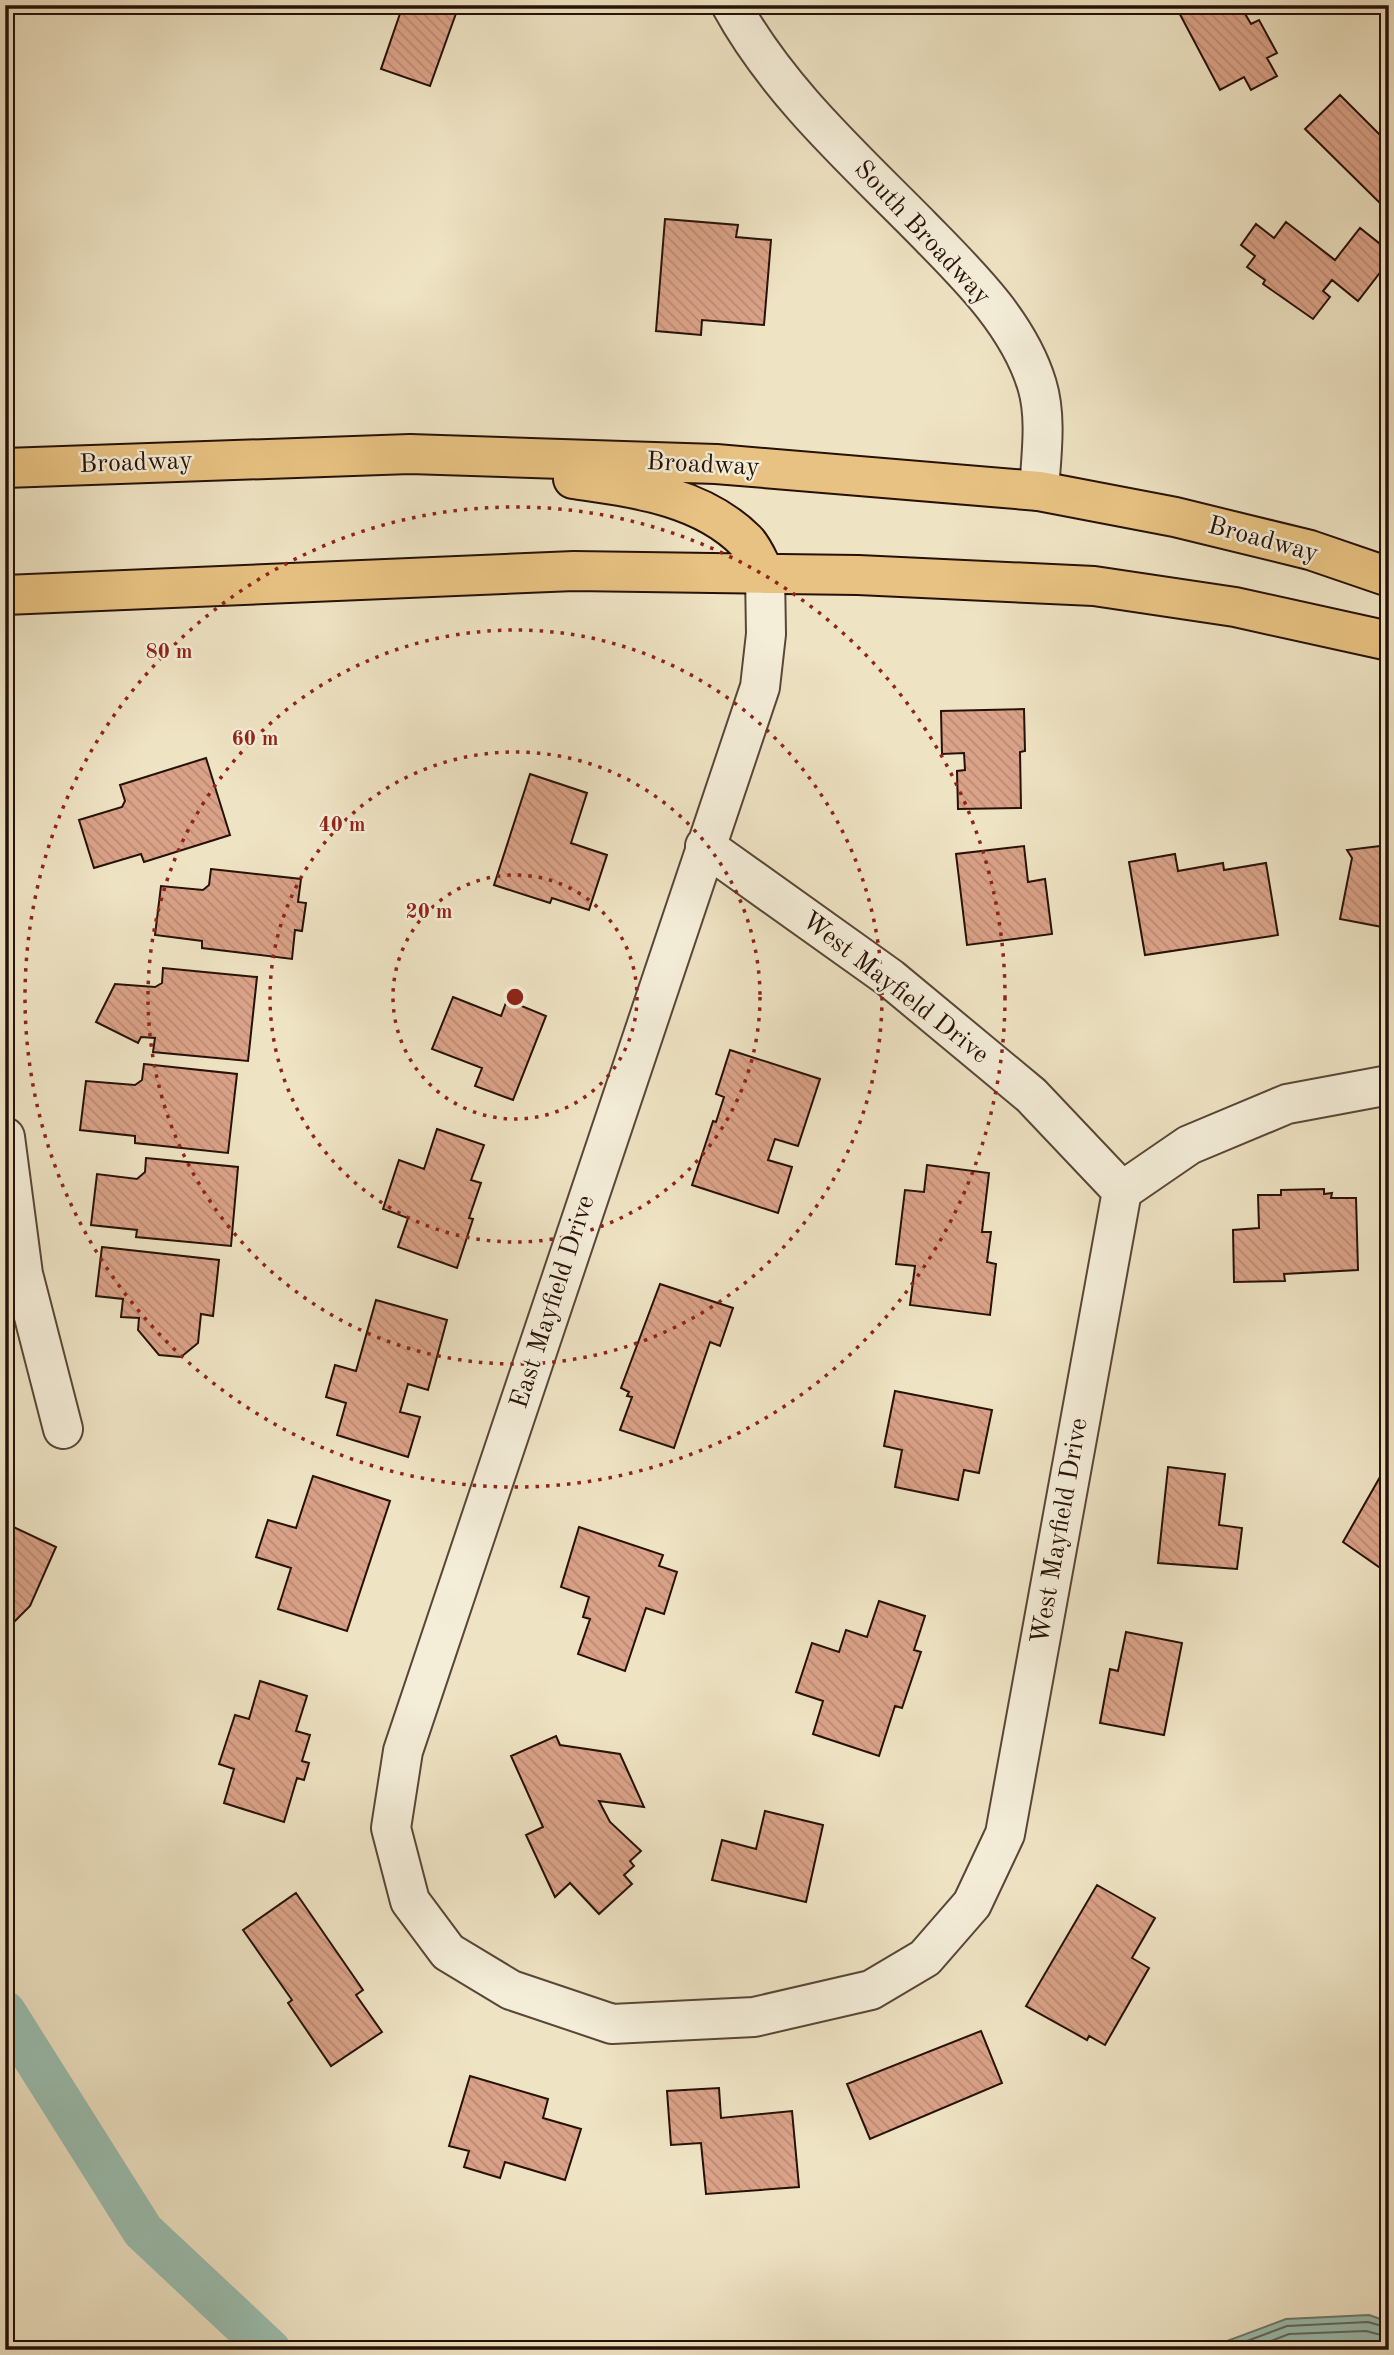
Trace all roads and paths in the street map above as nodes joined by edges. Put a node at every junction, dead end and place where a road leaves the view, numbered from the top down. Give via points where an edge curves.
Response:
1 (731, 5) edge
2 (344, 456) junction
3 (5, 468) edge
4 (1039, 491) junction
5 (765, 574) junction
6 (1389, 577) edge
7 (5, 595) edge
8 (1389, 641) edge
9 (705, 846) junction
10 (1389, 1086) edge
11 (5, 1137) edge
12 (1122, 1191) junction
13 (63, 1429) dead end
14 (510, 1990) joint

1 - 4 street, South Broadway via 753,46 816,120 967,274 1014,335 1037,385 1043,434
2 - 3 main road, Broadway
2 - 4 main road, Broadway via 716,464
2 - 5 main road via 559,477 647,491 722,521 748,542
4 - 6 main road, Broadway via 1175,517 1310,550
5 - 7 main road via 574,571
5 - 8 main road via 1094,586 1235,607
5 - 9 street, East Mayfield Drive via 766,634 760,687
9 - 12 street, West Mayfield Drive via 890,978 1021,1087
9 - 14 street, East Mayfield Drive via 402,1751 391,1828 410,1901 447,1952
10 - 12 street via 1287,1104 1189,1145
11 - 13 street via 23,1274
12 - 14 street, West Mayfield Drive via 1005,1834 972,1904 925,1958 870,1990 754,2017 612,2024

